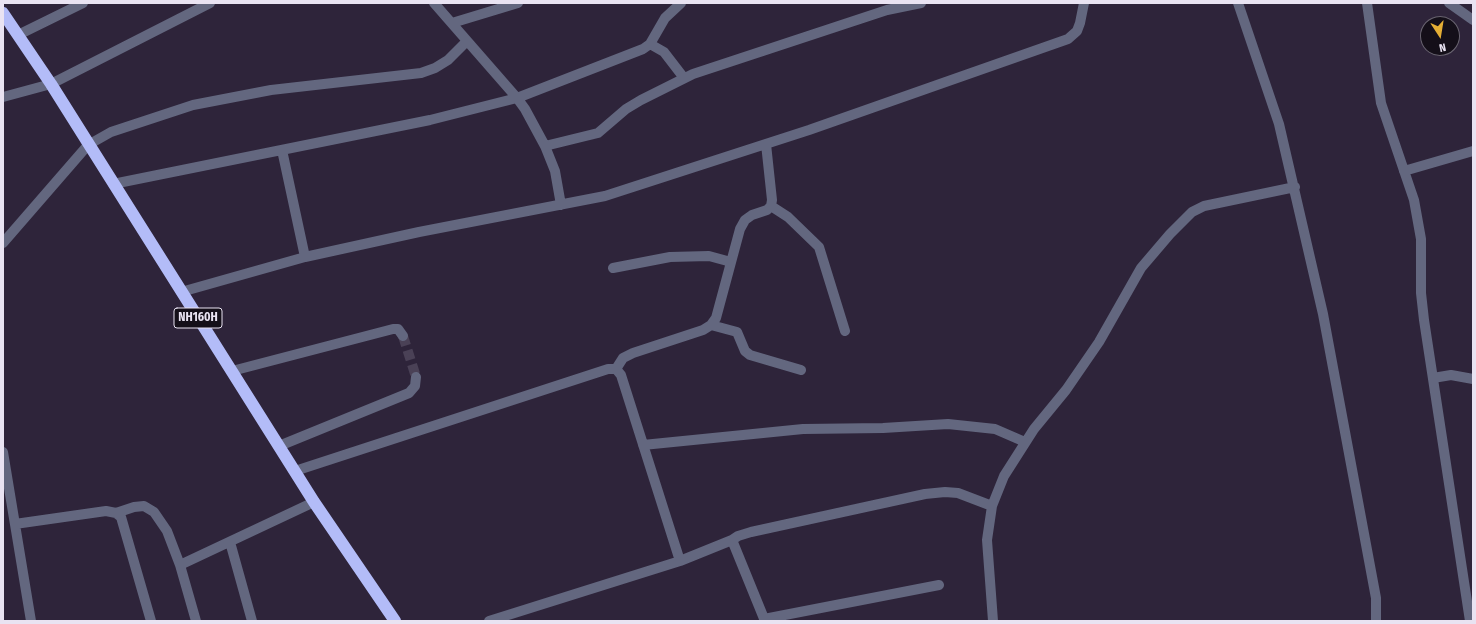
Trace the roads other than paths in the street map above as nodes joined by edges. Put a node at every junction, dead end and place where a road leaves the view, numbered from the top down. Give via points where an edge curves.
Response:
1 (83, 3) edge
2 (210, 3) edge
3 (434, 3) edge
4 (518, 3) edge
5 (681, 3) edge
6 (920, 3) edge
7 (1084, 3) edge
8 (1238, 3) edge
9 (1367, 3) edge
10 (1449, 3) edge
11 (3, 13) edge
12 (1473, 20) edge
13 (452, 23) junction
14 (18, 35) junction
15 (467, 41) junction
16 (650, 44) junction
17 (684, 78) junction
18 (51, 84) junction
19 (3, 97) edge
20 (518, 98) junction
21 (766, 144) junction
22 (88, 145) junction
23 (545, 146) junction
24 (282, 150) junction
25 (1473, 151) edge
26 (1404, 171) junction
27 (113, 184) junction
28 (1295, 187) junction
29 (561, 205) junction
30 (771, 206) junction
31 (3, 243) edge
32 (305, 257) junction
33 (731, 262) junction
34 (613, 268) dead end
35 (181, 292) junction
36 (711, 325) junction
37 (845, 331) dead end
38 (403, 336) dead end
39 (616, 369) junction
40 (801, 370) dead end
41 (232, 371) junction
42 (416, 377) tunnel mouth
43 (1433, 378) junction
44 (1473, 379) edge
45 (1026, 442) junction
46 (643, 445) junction
47 (279, 446) junction
48 (3, 452) edge
49 (295, 471) junction
50 (314, 502) junction
51 (992, 506) junction
52 (116, 513) junction
53 (15, 524) junction
54 (732, 540) junction
55 (230, 542) junction
56 (680, 561) junction
57 (180, 565) junction
58 (939, 585) dead end
59 (765, 620) edge
60 (31, 621) edge
61 (151, 621) edge
62 (196, 621) edge
63 (252, 621) edge
64 (395, 621) edge
65 (489, 621) edge
66 (993, 621) edge
67 (1376, 621) edge
68 (1470, 621) edge

1 - 14 street
2 - 18 street
3 - 13 street
4 - 13 street
5 - 16 street via 665,18
6 - 17 street via 881,12
7 - 21 street via 1077,30 1068,39
8 - 28 street via 1279,124
9 - 26 street via 1381,103
10 - 12 street
11 - 14 highway, NH160H
13 - 15 street
14 - 18 highway, NH160H
15 - 20 street
15 - 22 street via 448,60 421,73 271,90 192,105 118,129
16 - 17 street via 664,52
16 - 20 street
17 - 23 street via 626,109 598,133
18 - 19 street
18 - 22 highway, NH160H
20 - 23 street
20 - 24 street via 430,120
21 - 29 street via 605,196
21 - 30 street
22 - 27 highway, NH160H
22 - 31 street
23 - 29 street via 555,171
24 - 27 street
24 - 32 street
25 - 26 street
26 - 43 street via 1414,200 1421,239 1421,293
27 - 35 highway, NH160H
28 - 45 street via 1204,206 1192,212 1141,268 1099,342
28 - 67 street via 1323,314 1356,490 1376,598
29 - 32 street
30 - 33 street via 745,220
30 - 37 street via 819,246
32 - 35 street
33 - 34 street via 709,256 670,257
33 - 36 street via 716,318
35 - 41 highway, NH160H
36 - 39 street via 703,330 632,353 623,358
36 - 40 street via 737,332 745,351 750,355
38 - 41 street via 398,329 393,329
39 - 46 street via 621,374
39 - 49 street via 608,369
41 - 47 highway, NH160H
42 - 47 street via 415,386 409,393
43 - 44 street via 1451,375
43 - 68 street
45 - 46 street via 995,429 948,424 803,429
45 - 51 street via 1004,476
46 - 56 street
47 - 49 highway, NH160H
48 - 53 street
49 - 50 highway, NH160H
50 - 55 street
50 - 64 highway, NH160H
51 - 54 street via 958,493 925,494 751,532
51 - 66 street via 987,540
52 - 53 street via 106,511
52 - 57 street via 144,506 154,512 167,531
52 - 61 street via 122,517
53 - 60 street
54 - 56 street
54 - 59 street
55 - 57 street
55 - 63 street
56 - 65 street
57 - 62 street
58 - 59 street

